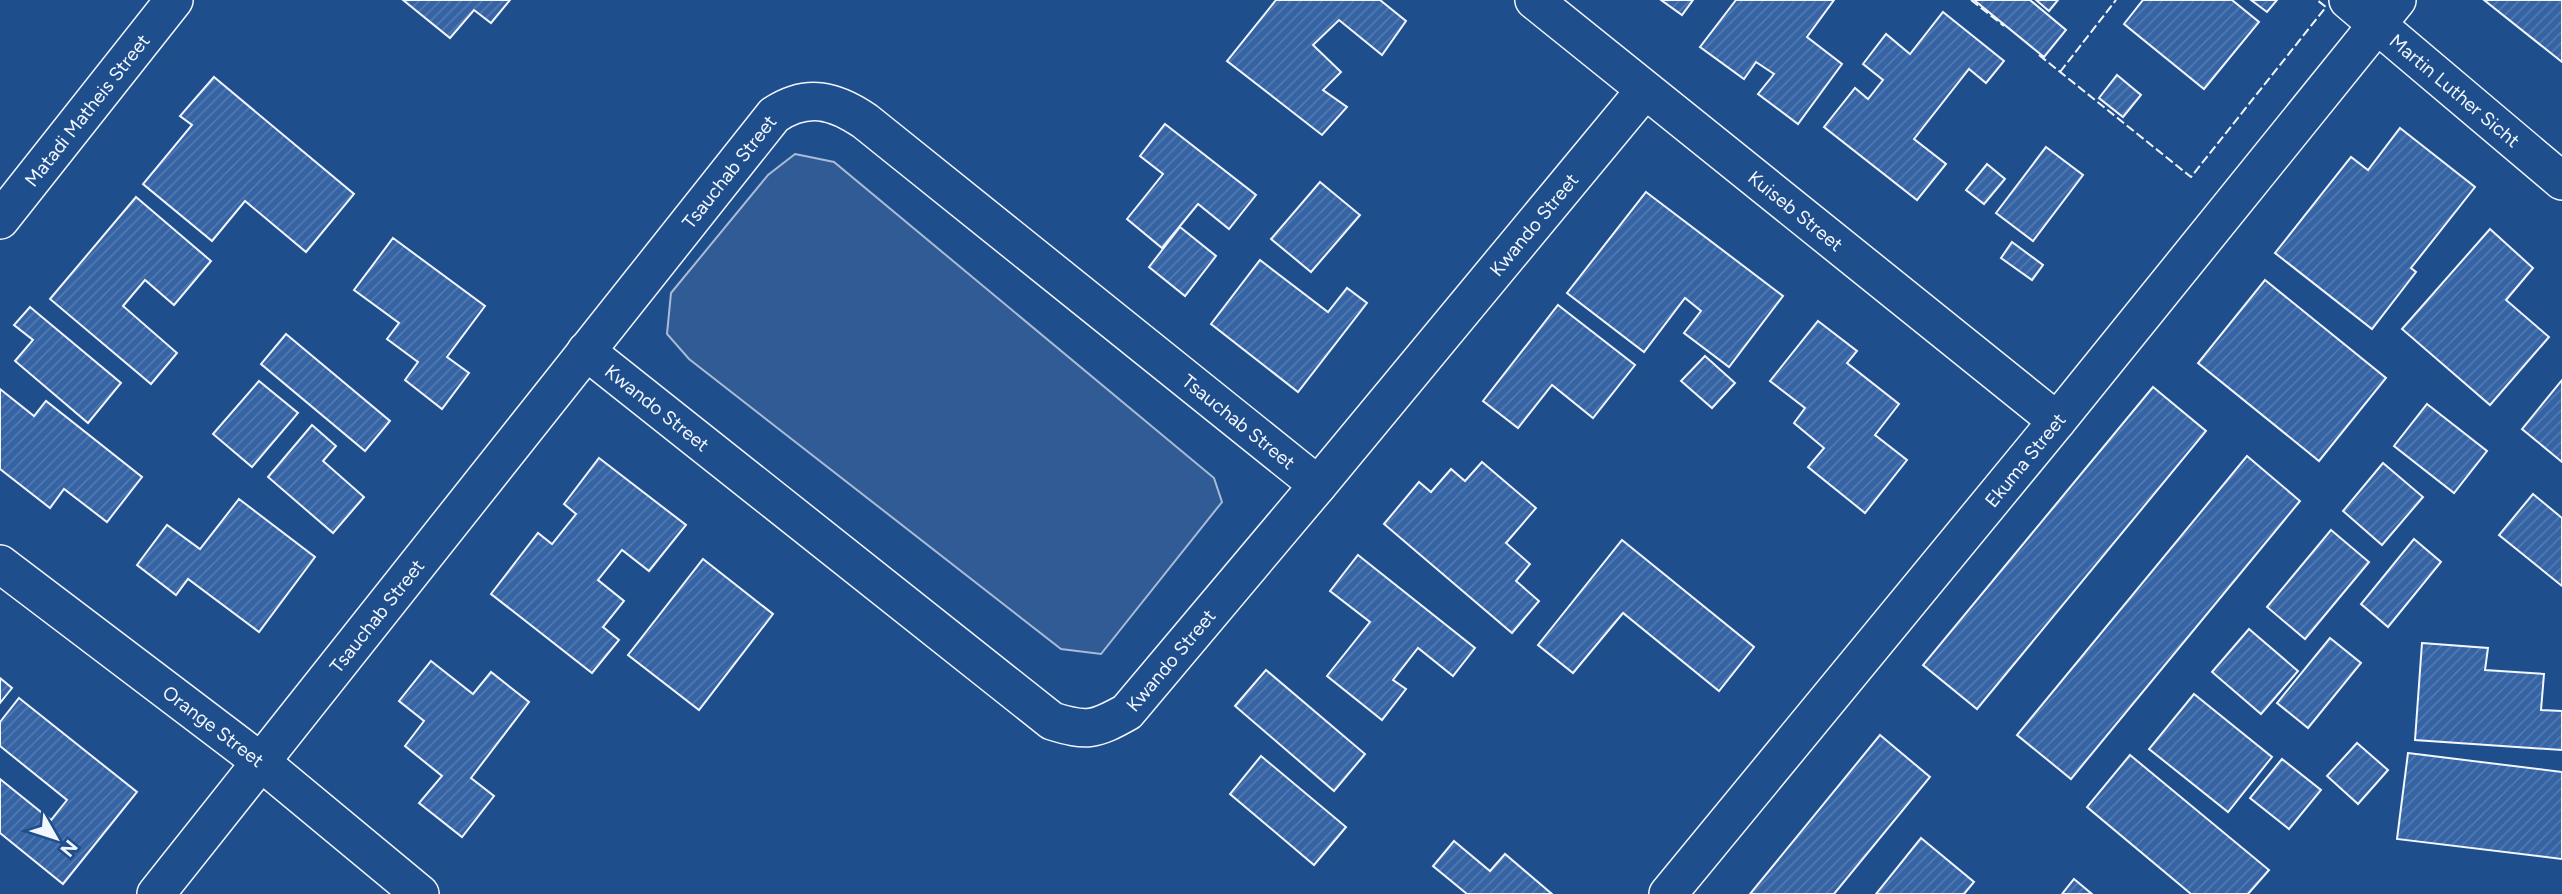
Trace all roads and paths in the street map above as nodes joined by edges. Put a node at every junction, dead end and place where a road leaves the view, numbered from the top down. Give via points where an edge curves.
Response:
1 (174, 0) edge
2 (1534, 0) edge
3 (2348, 0) edge
4 (2388, 12) edge
5 (1645, 90) junction
6 (2562, 181) edge
7 (0, 220) edge
8 (586, 351) junction
9 (2057, 421) junction
10 (1318, 485) junction
11 (0, 564) edge
12 (261, 762) junction
13 (156, 894) edge
14 (420, 894) edge
15 (1668, 894) edge

1 - 7 street, Matadi Matheis Street
2 - 5 street, Kuiseb Street
3 - 4 street, Martin Luther Sicht
4 - 6 street, Martin Luther Sicht
4 - 9 street, Ekuma Street
5 - 9 street, Kuiseb Street
5 - 10 street, Kwando Street
8 - 10 street, Kwando Street via 1052,721 1078,729 1102,726 1127,712
8 - 10 street, Tsauchab Street via 774,115 789,104 831,103 865,121
8 - 12 street, Tsauchab Street
9 - 15 street, Ekuma Street
11 - 12 street, Orange Street
12 - 13 street, Tsauchab Street
12 - 14 street, Orange Street

